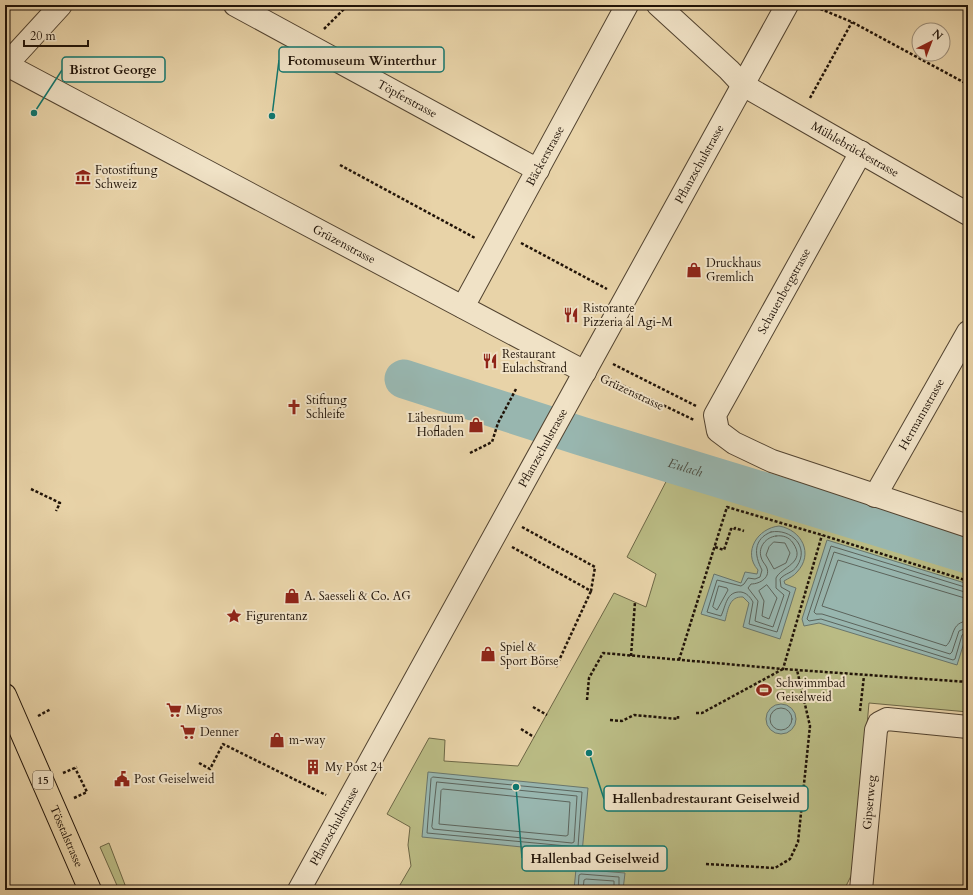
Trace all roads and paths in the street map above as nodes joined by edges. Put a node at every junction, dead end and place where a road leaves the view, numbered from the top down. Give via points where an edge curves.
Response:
1 (61, 5) edge
2 (235, 5) edge
3 (348, 5) edge
4 (627, 5) edge
5 (658, 5) edge
6 (787, 5) edge
7 (811, 5) edge
8 (852, 22) junction
9 (308, 45) junction
10 (6, 64) edge
11 (965, 83) dead end
12 (743, 84) junction
13 (800, 117) junction
14 (861, 152) junction
15 (340, 166) dead end
16 (538, 170) junction
17 (968, 214) edge
18 (499, 241) junction
19 (608, 290) dead end
20 (463, 308) junction
21 (968, 332) edge
22 (611, 362) dead end
23 (585, 372) junction
24 (516, 389) dead end
25 (685, 417) dead end
26 (716, 423) junction
27 (470, 453) dead end
28 (31, 488) dead end
29 (875, 496) junction
30 (56, 511) dead end
31 (505, 517) junction
32 (968, 526) edge
33 (744, 531) dead end
34 (822, 535) junction
35 (494, 537) junction
36 (715, 547) junction
37 (968, 581) edge
38 (591, 590) junction
39 (635, 602) dead end
40 (631, 656) junction
41 (679, 660) junction
42 (556, 667) dead end
43 (784, 669) junction
44 (797, 670) junction
45 (864, 676) junction
46 (968, 682) edge
47 (5, 695) edge
48 (587, 700) dead end
49 (534, 707) dead end
50 (51, 709) dead end
51 (696, 713) dead end
52 (547, 715) dead end
53 (38, 716) dead end
54 (678, 716) dead end
55 (610, 720) dead end
56 (883, 721) junction
57 (968, 727) edge
58 (521, 729) dead end
59 (534, 737) dead end
60 (199, 763) dead end
61 (64, 773) dead end
62 (330, 797) dead end
63 (74, 798) dead end
64 (706, 864) dead end
65 (90, 890) edge
66 (299, 890) edge
67 (861, 890) edge

1 - 10 street
2 - 9 street, Töpferstrasse
3 - 9 path
4 - 16 street, Bäckerstrasse
5 - 12 street
6 - 12 street, Pflanzschulstrasse
7 - 8 path
8 - 11 path
8 - 13 path
9 - 16 street, Töpferstrasse
10 - 20 street, Grüzenstrasse
12 - 13 street, Mühlebrückestrasse
12 - 23 street, Pflanzschulstrasse
13 - 14 street, Mühlebrückestrasse
14 - 17 street, Mühlebrückestrasse
14 - 26 street, Schauenbergstrasse
15 - 18 path
16 - 18 street, Bäckerstrasse
18 - 19 path
18 - 20 street, Bäckerstrasse
20 - 23 street, Grüzenstrasse
21 - 29 street, Hermannstrasse
22 - 26 path
23 - 25 path, Grüzenstrasse via 603,376
23 - 31 street, Pflanzschulstrasse
24 - 27 path via 499,421 492,442
26 - 29 street via 734,443 772,461
28 - 30 path via 60,503
29 - 32 street
31 - 35 street, Pflanzschulstrasse
31 - 38 path via 595,567
33 - 36 path via 731,529 724,550
34 - 36 path via 727,507
34 - 37 path
34 - 43 path
35 - 38 path
35 - 66 street, Pflanzschulstrasse
36 - 41 path
38 - 42 path
39 - 40 path
40 - 41 path
40 - 48 path via 603,654 589,678
41 - 43 path
43 - 44 path
43 - 51 path via 702,713
44 - 45 path
44 - 64 path via 810,726 798,842 790,859 775,868
45 - 46 path
45 - 56 path via 860,716
47 - 65 main road, Tösstalstrasse / 15
49 - 52 path
50 - 53 path
54 - 55 path via 678,719 634,715 622,721
56 - 57 street
56 - 67 street, Gipserweg via 876,730
58 - 59 path
60 - 62 path via 210,769 223,744
61 - 63 path via 76,767 87,792

